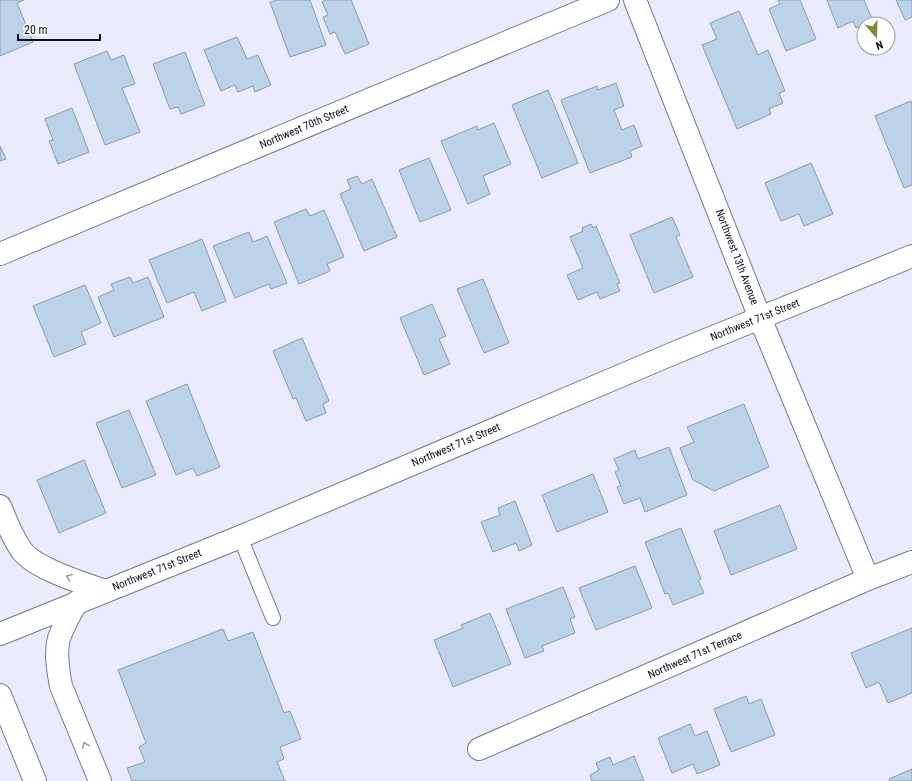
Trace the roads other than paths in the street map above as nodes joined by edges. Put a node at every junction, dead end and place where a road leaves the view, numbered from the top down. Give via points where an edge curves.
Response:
1 (608, 0) edge
2 (635, 0) edge
3 (0, 254) edge
4 (912, 256) edge
5 (760, 318) junction
6 (0, 506) edge
7 (240, 537) junction
8 (912, 562) edge
9 (868, 579) junction
10 (105, 591) junction
11 (77, 602) junction
12 (273, 618) dead end
13 (0, 634) edge
14 (0, 695) edge
15 (479, 749) dead end
16 (35, 781) edge
17 (100, 781) edge

1 - 3 street, Northwest 70th Street
2 - 5 street, Northwest 13th Avenue
4 - 5 street, Northwest 71st Street
5 - 7 street, Northwest 71st Street
5 - 9 street, Northwest 13th Avenue
10 -> 6 street via 37,564 23,552
7 - 10 street, Northwest 71st Street
7 - 12 lane
8 - 9 street, Northwest 71st Terrace
9 - 15 street, Northwest 71st Terrace
10 - 11 street, Northwest 71st Street
11 - 13 street, Northwest 71st Street
17 -> 11 street via 58,671 60,634
14 - 16 street

